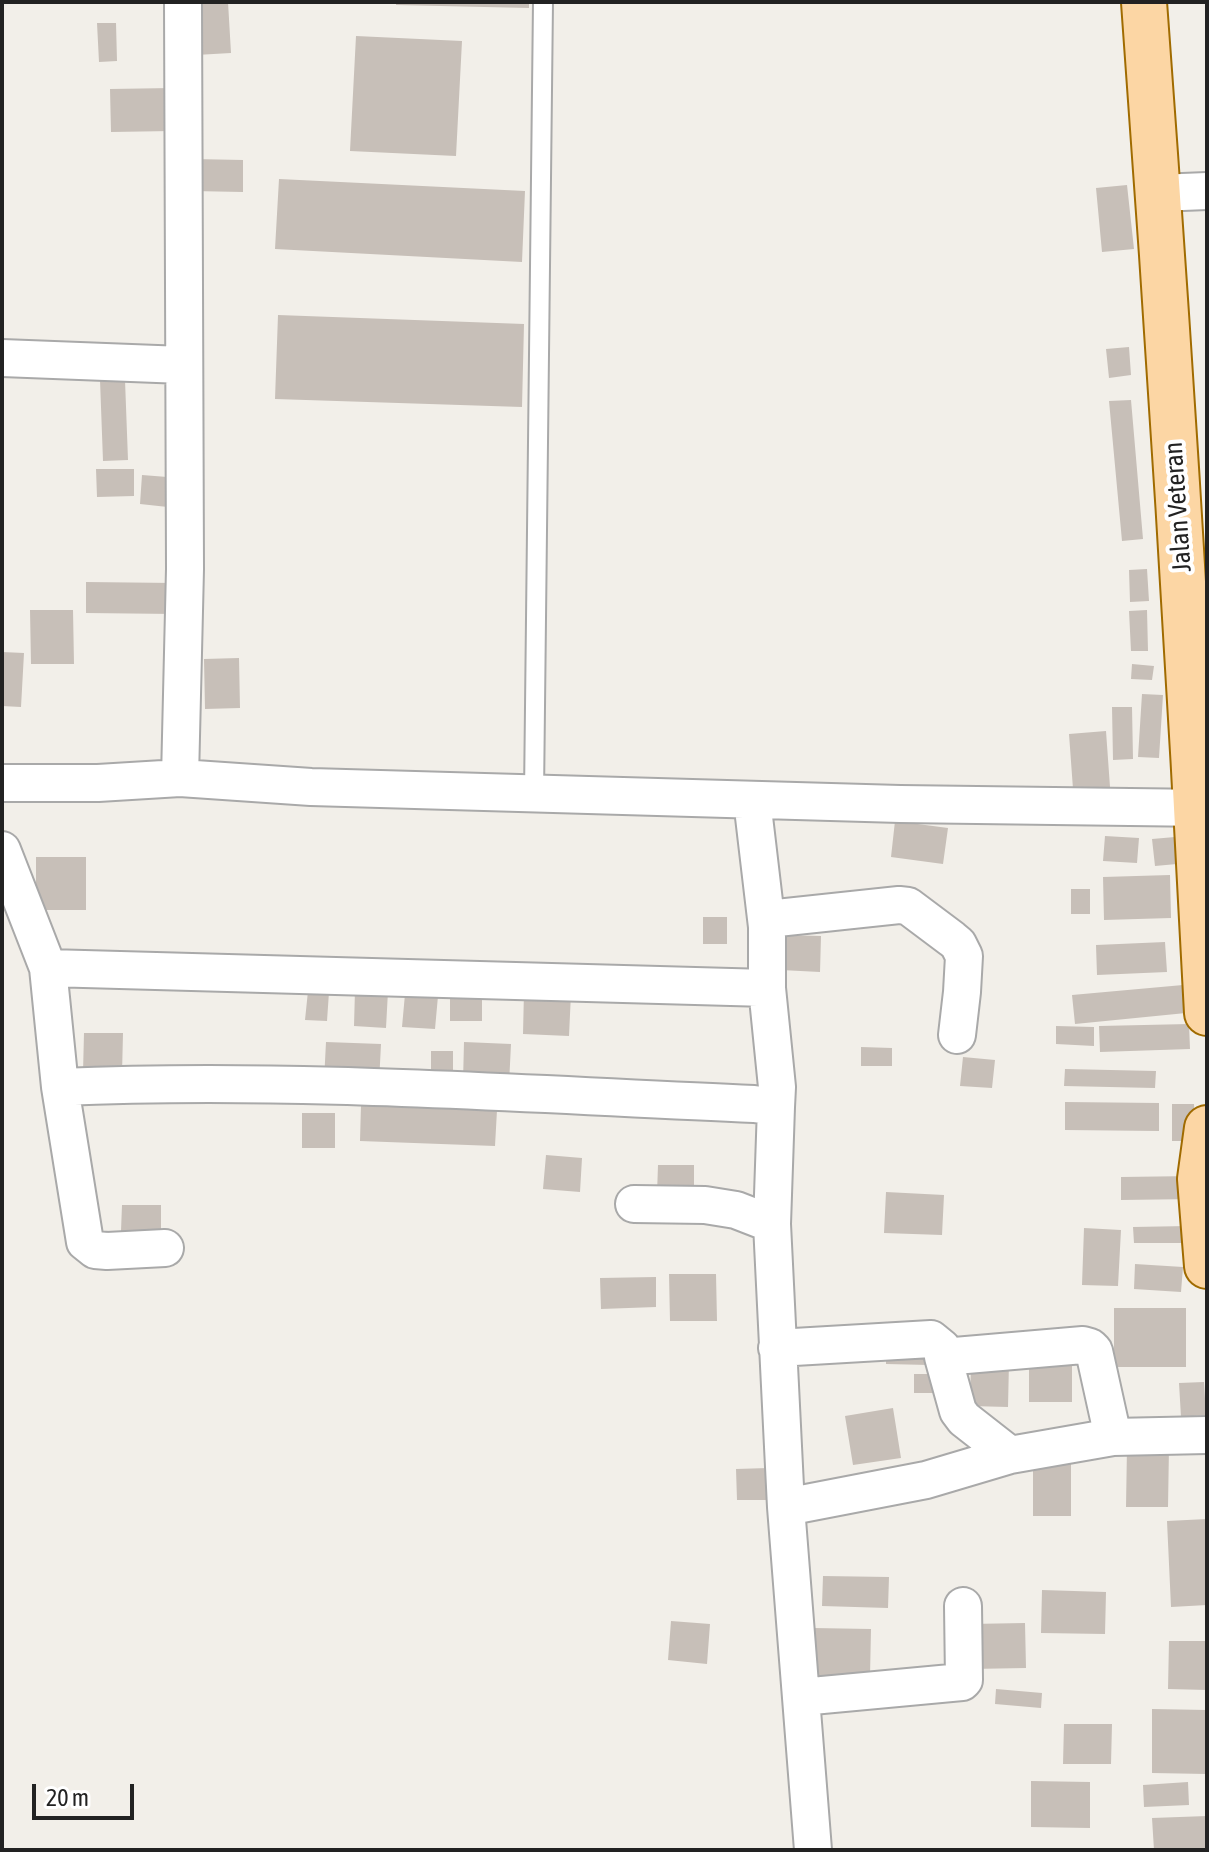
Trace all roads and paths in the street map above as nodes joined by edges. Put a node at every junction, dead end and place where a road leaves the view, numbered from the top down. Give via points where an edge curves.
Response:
1 (183, 2) edge
2 (543, 2) edge
3 (1144, 2) edge
4 (1207, 191) edge
5 (1158, 193) junction
6 (2, 358) edge
7 (183, 365) junction
8 (180, 778) junction
9 (2, 783) edge
10 (534, 794) junction
11 (752, 800) junction
12 (1202, 807) edge
13 (2, 850) edge
14 (767, 927) junction
15 (48, 968) junction
16 (767, 988) junction
17 (1207, 1013) edge
18 (957, 1035) dead end
19 (60, 1087) junction
20 (776, 1107) junction
21 (1207, 1128) edge
22 (634, 1204) dead end
23 (772, 1224) junction
24 (165, 1248) dead end
25 (1207, 1266) edge
26 (777, 1348) junction
27 (943, 1357) junction
28 (1207, 1435) edge
29 (1113, 1437) junction
30 (1010, 1455) junction
31 (786, 1507) junction
32 (963, 1606) dead end
33 (801, 1697) junction
34 (813, 1850) edge

1 - 7 street
2 - 10 lane
3 - 5 main road, Jalan Veteran
4 - 5 street
5 - 12 main road, Jalan Veteran
6 - 7 street
7 - 8 street
8 - 9 street
8 - 10 street
10 - 11 street
11 - 12 street
11 - 14 street
12 - 17 main road, Jalan Veteran
13 - 15 street
14 - 16 street
14 - 18 street via 777,918 908,906 958,944 964,956
15 - 16 street
15 - 19 street
16 - 20 street
19 - 20 street via 281,1084
19 - 24 street via 85,1242 107,1251
20 - 23 street
21 - 25 main road via 1200,1179
22 - 23 street via 705,1205
23 - 26 street
26 - 27 street via 931,1339 942,1348
26 - 31 street
27 - 29 street via 1090,1347
27 - 30 street via 958,1411
28 - 29 street
29 - 30 street
30 - 31 street via 926,1480
31 - 33 street
32 - 33 street via 962,1682
33 - 34 street

